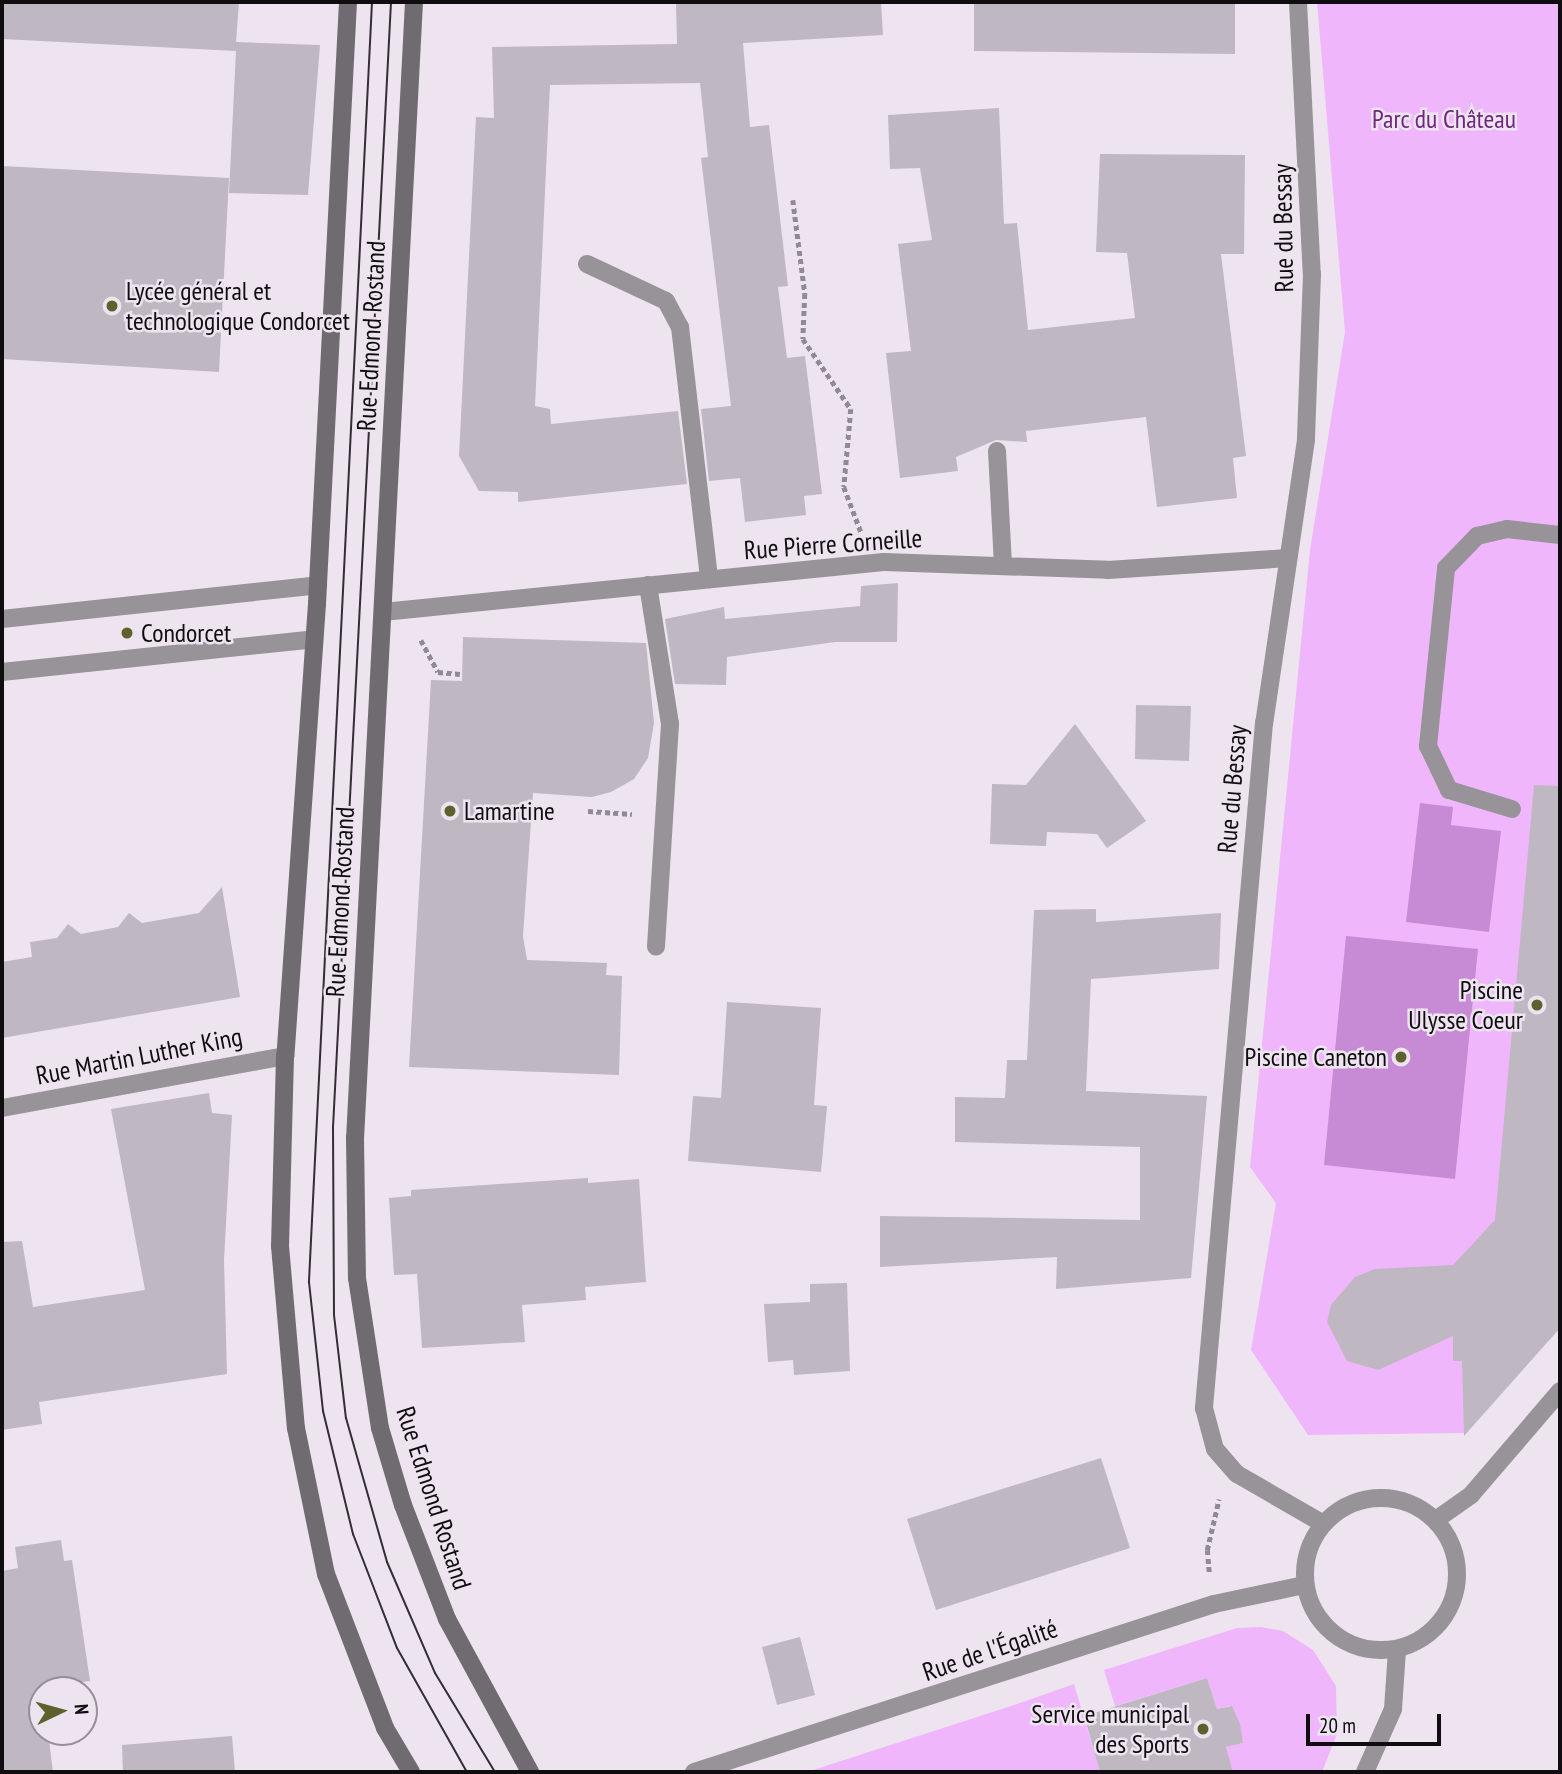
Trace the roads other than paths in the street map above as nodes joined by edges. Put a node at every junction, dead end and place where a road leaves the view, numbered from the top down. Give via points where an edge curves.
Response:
1 (348, 2) edge
2 (414, 2) edge
3 (1298, 2) edge
4 (587, 264) dead end
5 (997, 451) dead end
6 (1560, 535) edge
7 (1288, 558) junction
8 (1003, 565) junction
9 (709, 579) junction
10 (318, 585) junction
11 (648, 585) junction
12 (383, 612) junction
13 (2, 619) edge
14 (314, 639) junction
15 (2, 672) edge
16 (1512, 809) dead end
17 (656, 947) dead end
18 (285, 1056) junction
19 (2, 1108) edge
20 (1560, 1391) edge
21 (1437, 1519) junction
22 (1322, 1523) junction
23 (1304, 1585) junction
24 (1397, 1650) junction
25 (411, 1772) edge
26 (530, 1772) edge
27 (694, 1772) edge
28 (1365, 1772) edge

1 - 10 main road, Rue Edmond Rostand
2 - 12 main road, Rue Edmond Rostand
3 - 7 street, Rue du Bessay via 1312,274 1306,440
4 - 9 street via 666,302 680,327
5 - 8 street
6 - 16 street via 1507,529 1477,536 1446,568 1428,746 1449,790
7 - 8 street, Rue Pierre Corneille via 1108,570
7 - 22 street, Rue du Bessay via 1264,723 1204,1408 1215,1449 1237,1474
8 - 9 street, Rue Pierre Corneille via 863,564
9 - 11 street, Rue Pierre Corneille
10 - 13 street
10 - 14 main road, Rue Edmond Rostand
11 - 12 street, Rue Pierre Corneille
11 - 17 street via 670,724
12 - 26 main road, Rue Edmond Rostand via 354,1177 363,1330 380,1428 422,1559 478,1680
14 - 15 street
14 - 18 main road, Rue Edmond Rostand
18 - 19 street, Rue Martin Luther King
18 - 25 main road, Rue Edmond Rostand via 280,1246 305,1483 336,1608 385,1728
20 - 21 street via 1471,1495
21 - 22 street via 1400,1498 1358,1500
21 - 24 street via 1454,1548 1458,1581 1452,1602 1427,1637
22 - 23 street via 1307,1552
23 - 24 street via 1321,1623 1355,1647
23 - 27 street, Rue de l'Égalité via 1213,1604
24 - 28 street via 1393,1709

